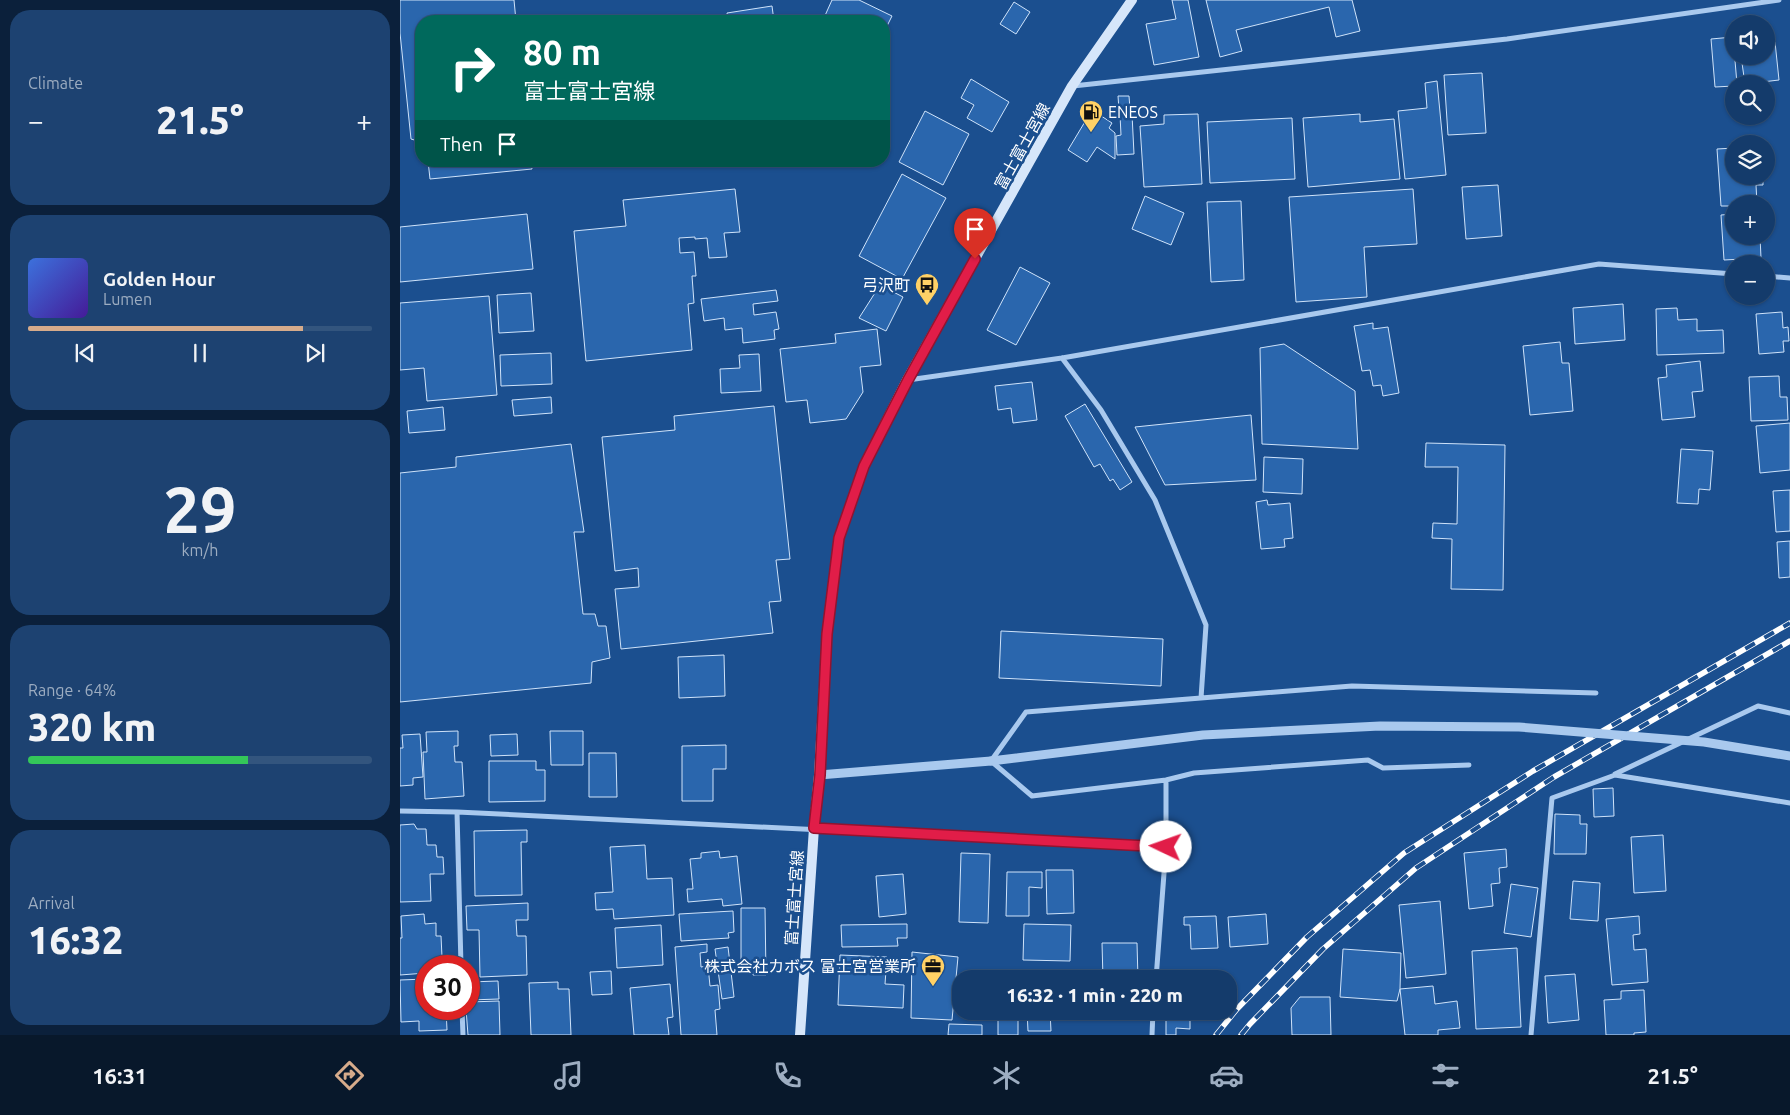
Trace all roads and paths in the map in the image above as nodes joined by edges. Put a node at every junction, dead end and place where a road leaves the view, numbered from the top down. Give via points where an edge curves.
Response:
1 (1132, 0) edge
2 (1779, 0) edge
3 (1072, 86) junction
4 (1725, 273) edge
5 (1775, 277) edge
6 (1790, 278) edge
7 (1062, 358) junction
8 (908, 380) junction
9 (1596, 693) dead end
10 (1201, 698) junction
11 (1790, 713) edge
12 (1790, 756) edge
13 (990, 760) junction
14 (1469, 765) dead end
15 (820, 775) junction
16 (1615, 775) junction
17 (1166, 780) junction
18 (1790, 803) edge
19 (400, 811) edge
20 (457, 812) junction
21 (814, 828) junction
22 (1166, 847) junction
23 (461, 955) edge
24 (1157, 970) edge
25 (462, 1020) edge
26 (1153, 1020) edge
27 (463, 1035) edge
28 (800, 1035) edge
29 (1152, 1035) edge
30 (1531, 1035) edge

1 - 3 main road, 富士富士宮線
2 - 3 street via 1507,39
3 - 8 main road, 富士富士宮線
4 - 7 street via 1599,264
5 - 6 street
7 - 8 street
7 - 10 street via 1101,410 1155,500 1206,625
8 - 15 main road, 富士富士宮線 via 864,466 839,538 827,634
9 - 10 street via 1352,686
10 - 13 street via 1026,712
11 - 16 street via 1758,706
12 - 13 street, bridge via 1704,742 1519,727 1380,726 1203,735
13 - 15 street
13 - 17 street via 1032,796
14 - 17 street via 1383,768 1368,760 1194,773
15 - 21 main road, 富士富士宮線
16 - 18 street
16 - 30 street via 1552,798
17 - 22 street
19 - 20 street
20 - 21 street
20 - 23 street
21 - 22 street
21 - 28 main road, 富士富士宮線
22 - 24 street
25 - 27 street
26 - 29 street

